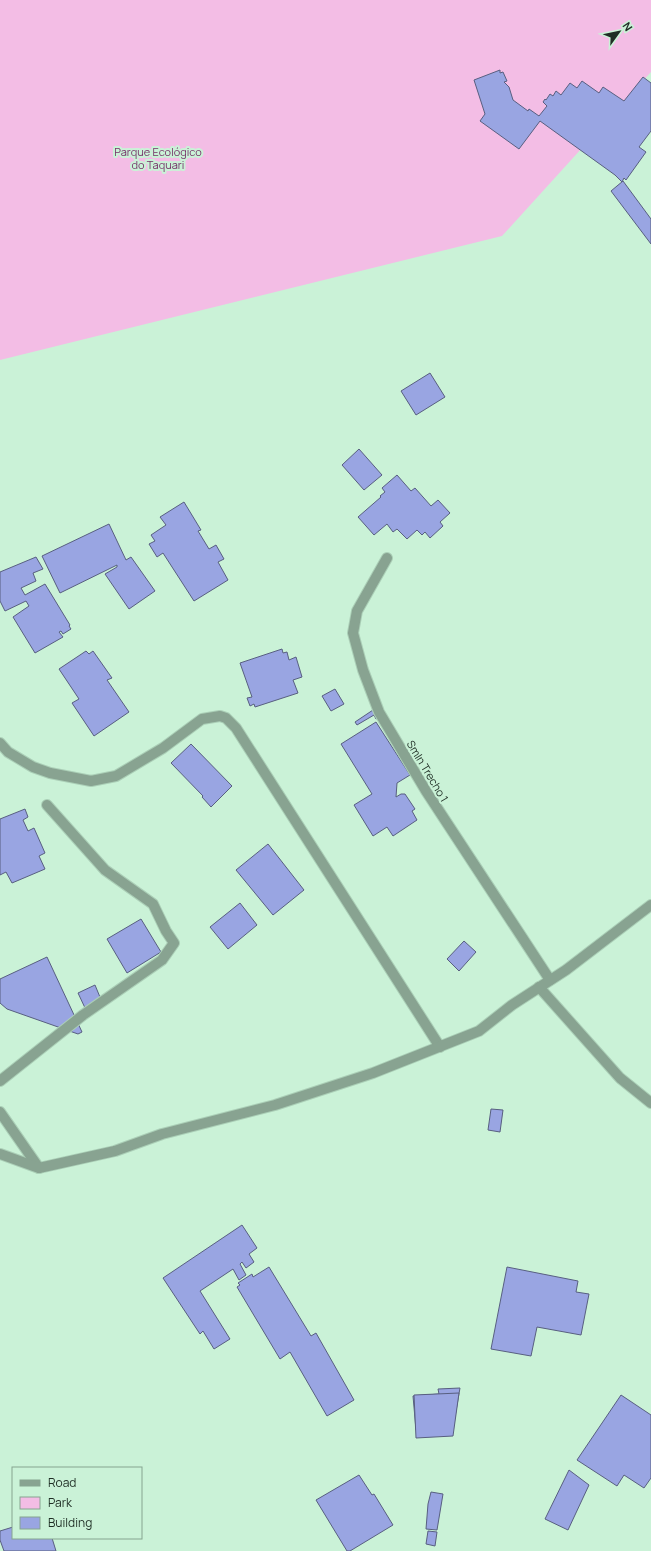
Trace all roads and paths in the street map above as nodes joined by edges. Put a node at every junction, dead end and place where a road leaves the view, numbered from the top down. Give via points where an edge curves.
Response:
1 (387, 558) dead end
2 (0, 743) edge
3 (47, 805) dead end
4 (651, 905) edge
5 (550, 980) junction
6 (540, 987) junction
7 (440, 1047) junction
8 (0, 1081) edge
9 (651, 1103) edge
10 (0, 1112) edge
11 (0, 1154) edge
12 (39, 1168) junction

1 - 5 street, Smln Trecho 1 via 357,611 353,633 363,670 379,712 426,792
2 - 7 street via 8,752 33,767 91,781 116,776 163,748 202,718 226,718 236,728
3 - 8 street via 105,870 153,904 174,943 162,960 84,1015
4 - 5 street
5 - 6 street
6 - 7 street via 479,1031
6 - 9 street via 620,1078
7 - 12 street via 373,1073 275,1105 162,1134 115,1151
10 - 12 street
11 - 12 street

